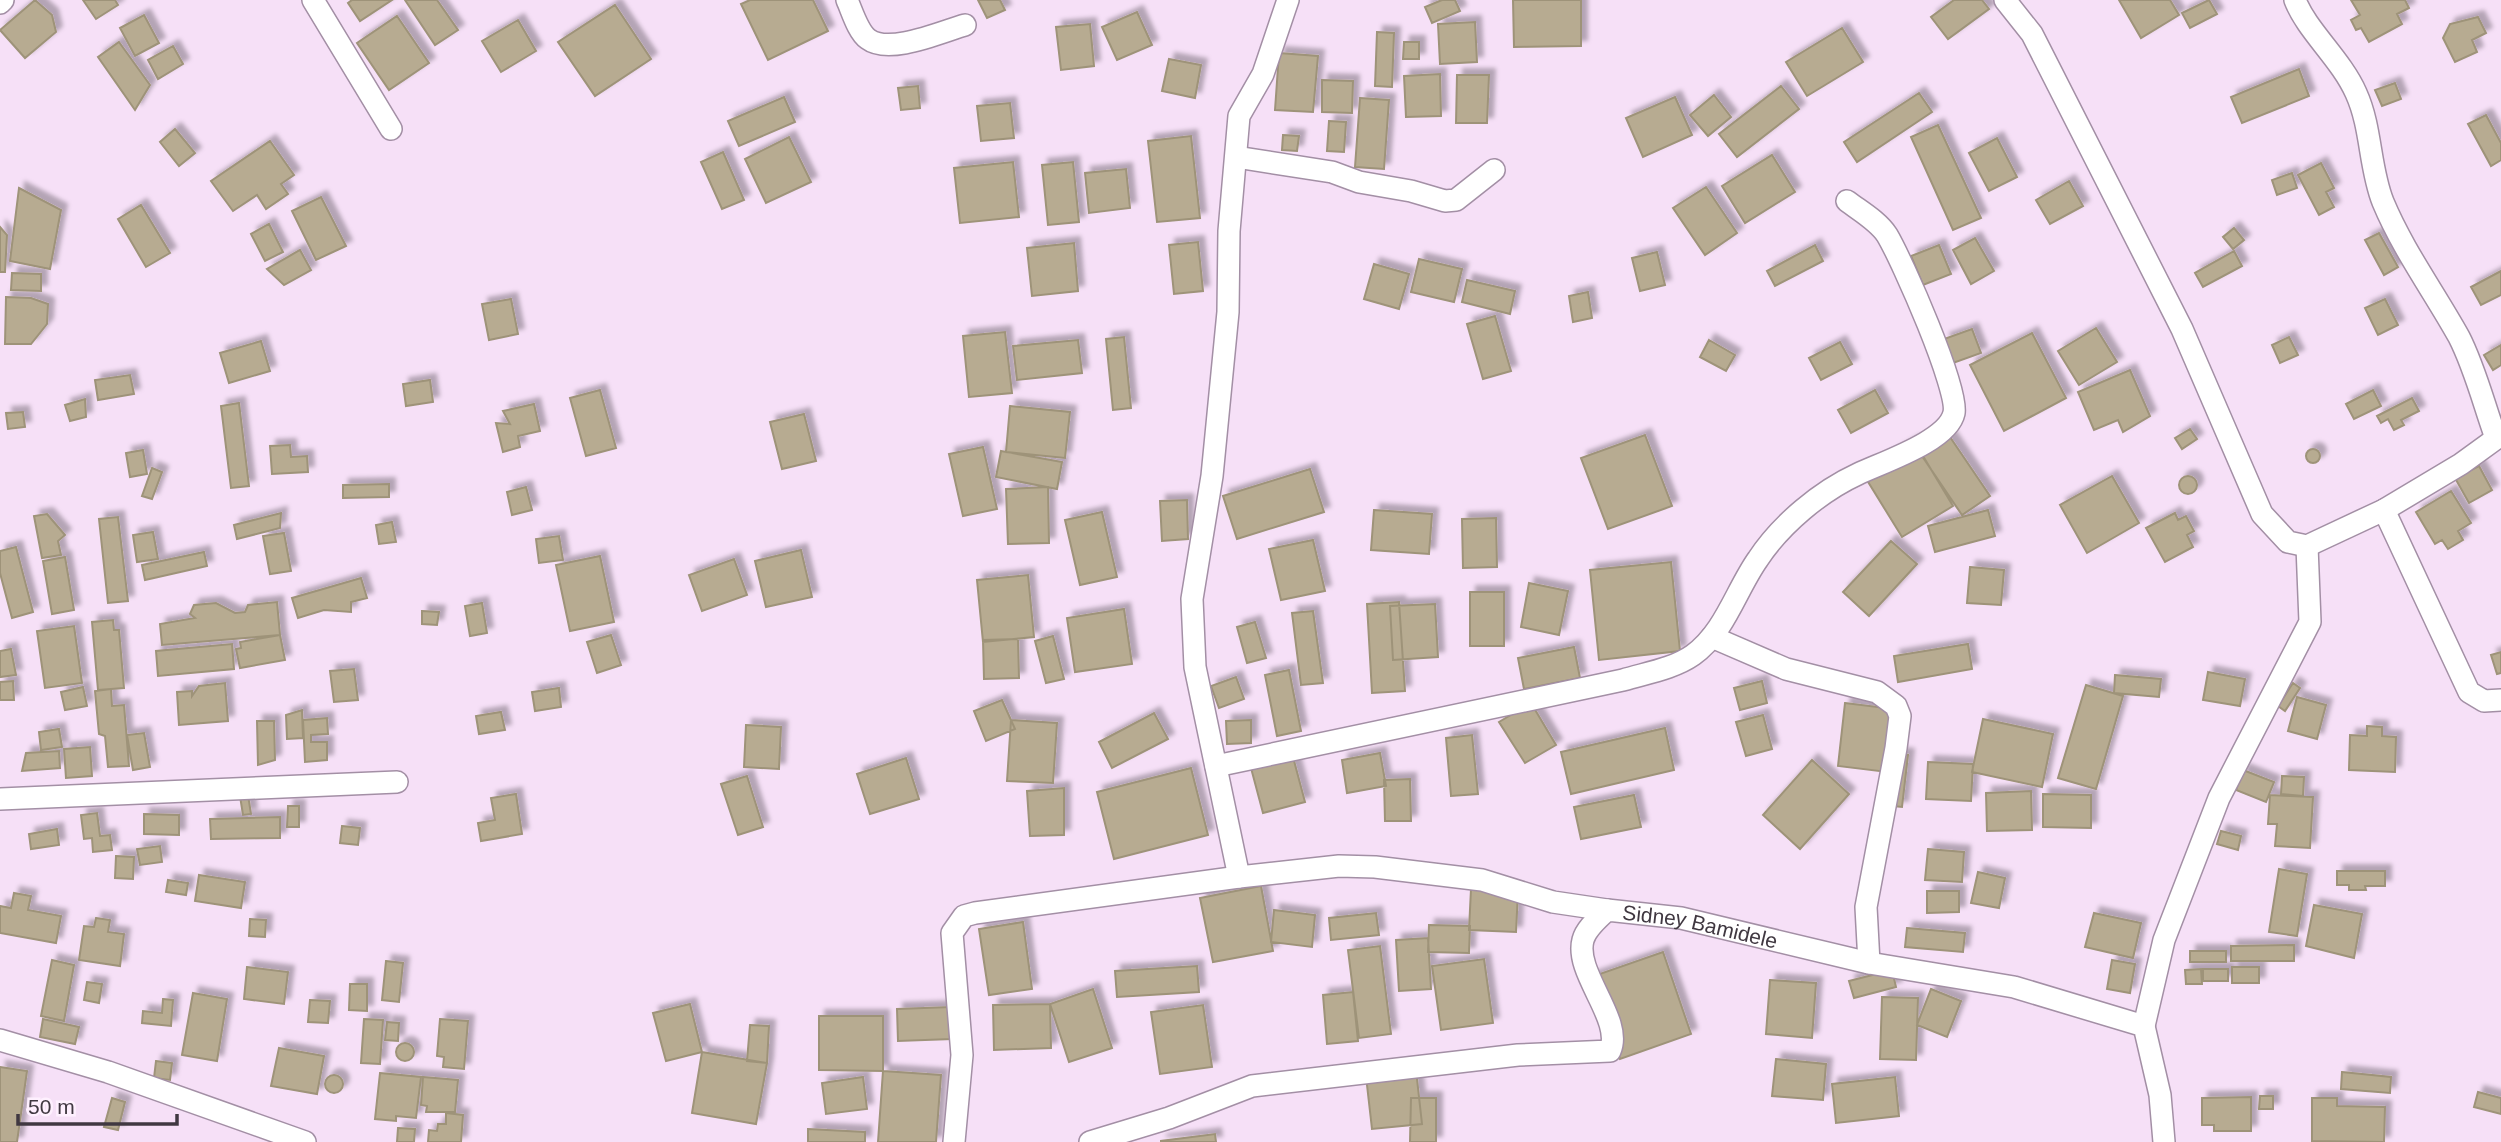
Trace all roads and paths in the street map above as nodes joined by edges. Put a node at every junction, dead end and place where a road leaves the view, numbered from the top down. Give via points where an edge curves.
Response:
1 (313, 0) edge
2 (847, 0) edge
3 (1288, 0) edge
4 (2005, 0) edge
5 (2295, 0) edge
6 (965, 25) dead end
7 (391, 129) dead end
8 (1236, 157) junction
9 (1494, 170) dead end
10 (1847, 201) dead end
11 (2498, 436) edge
12 (2384, 510) junction
13 (2307, 546) junction
14 (1712, 637) junction
15 (2501, 700) edge
16 (1216, 766) junction
17 (397, 782) dead end
18 (0, 799) edge
19 (1239, 877) junction
20 (1607, 910) junction
21 (1869, 963) junction
22 (2144, 1026) junction
23 (0, 1040) edge
24 (304, 1142) edge
25 (954, 1142) edge
26 (1090, 1142) edge
27 (2164, 1142) edge

1 - 7 street
2 - 6 street via 866,38 878,44 893,46
3 - 8 street via 1263,74 1239,116
4 - 13 street via 2032,34 2176,317 2262,514 2288,542
5 - 11 street via 2356,93 2383,202 2460,339
8 - 9 street via 1332,172 1445,201 1456,200
8 - 16 street via 1228,312 1212,476 1192,599 1195,667
10 - 14 street via 1886,233 1948,379 1955,399 1954,414 1943,431 1840,482 1796,517 1759,557
11 - 12 street
12 - 13 street
12 - 15 street via 2469,692 2484,701
13 - 22 street via 2310,622 2219,799 2164,940
14 - 16 street via 1677,664 1623,680
14 - 21 street via 1786,669 1877,692 1896,706 1900,716 1896,748 1866,907
16 - 19 street
17 - 18 street
19 - 20 street via 1339,866 1375,867 1482,880 1553,902
19 - 25 street via 975,914 957,923 952,933 962,1055
20 - 21 street, Sidney Bamidele via 1681,918
20 - 26 street, Sidney Bamidele via 1589,928 1582,947 1613,1034 1610,1051 1518,1055 1251,1086
21 - 22 street, Sidney Bamidele via 2014,987
22 - 27 street via 2160,1095
23 - 24 street via 108,1072

